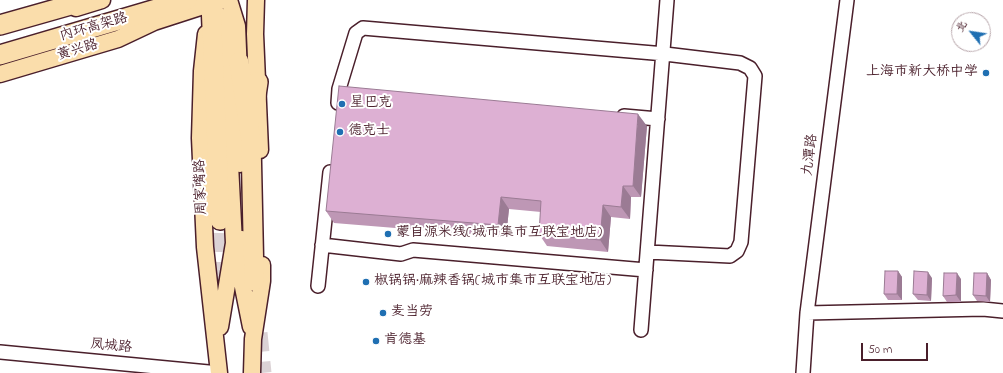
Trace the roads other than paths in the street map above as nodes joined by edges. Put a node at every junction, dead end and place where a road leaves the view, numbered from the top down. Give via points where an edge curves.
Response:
1 (58, 0) edge
2 (88, 0) edge
3 (102, 0) edge
4 (145, 0) edge
5 (187, 0) edge
6 (256, 0) edge
7 (667, 0) edge
8 (847, 0) edge
9 (219, 1) edge
10 (0, 17) edge
11 (154, 22) junction
12 (0, 25) edge
13 (0, 32) edge
14 (0, 42) edge
15 (663, 54) junction
16 (0, 55) edge
17 (0, 61) edge
18 (239, 62) junction
19 (0, 67) edge
20 (0, 74) edge
21 (258, 82) junction
22 (339, 89) junction
23 (355, 90) edge
24 (337, 112) edge
25 (611, 114) edge
26 (658, 119) junction
27 (250, 140) junction
28 (332, 159) edge
29 (220, 220) tunnel mouth
30 (322, 245) junction
31 (648, 252) junction
32 (646, 270) junction
33 (254, 281) dead end
34 (318, 286) dead end
35 (1003, 311) edge
36 (807, 313) junction
37 (641, 330) dead end
38 (253, 339) junction
39 (217, 345) junction
40 (0, 352) edge
41 (219, 373) edge
42 (252, 373) edge
43 (803, 373) edge

1 - 10 main road
2 - 12 highway
3 - 13 main road
4 - 14 highway, 内环高架路
5 - 16 highway, 内环高架路
6 - 21 main road
7 - 15 street
8 - 36 street, 九潭路
9 - 11 main road, 黄兴路
9 - 18 main road via 237,26
9 - 29 highway
9 - 39 main road via 229,66 228,125 234,242
9 - 39 main road, 周家嘴路 via 205,39 200,138 205,247
11 - 17 main road, 黄兴路 via 115,26
11 - 19 highway
11 - 20 main road, 黄兴路 via 118,39
15 - 22 street via 363,28 356,33
15 - 26 street
15 - 31 street via 740,63 750,68 755,76 741,242 737,251 730,256
18 - 27 highway
18 - 38 main road via 242,282
21 - 27 highway
21 - 38 main road via 262,281
22 - 23 street
22 - 24 street
25 - 26 street
26 - 31 street
27 - 33 highway
28 - 30 street
30 - 32 street via 401,254 413,250
30 - 34 street
31 - 32 street
32 - 37 street
35 - 36 street via 983,309
36 - 43 street, 九潭路
38 - 42 main road
39 - 41 main road, 周家嘴路
40 - 41 street, 凤城路

